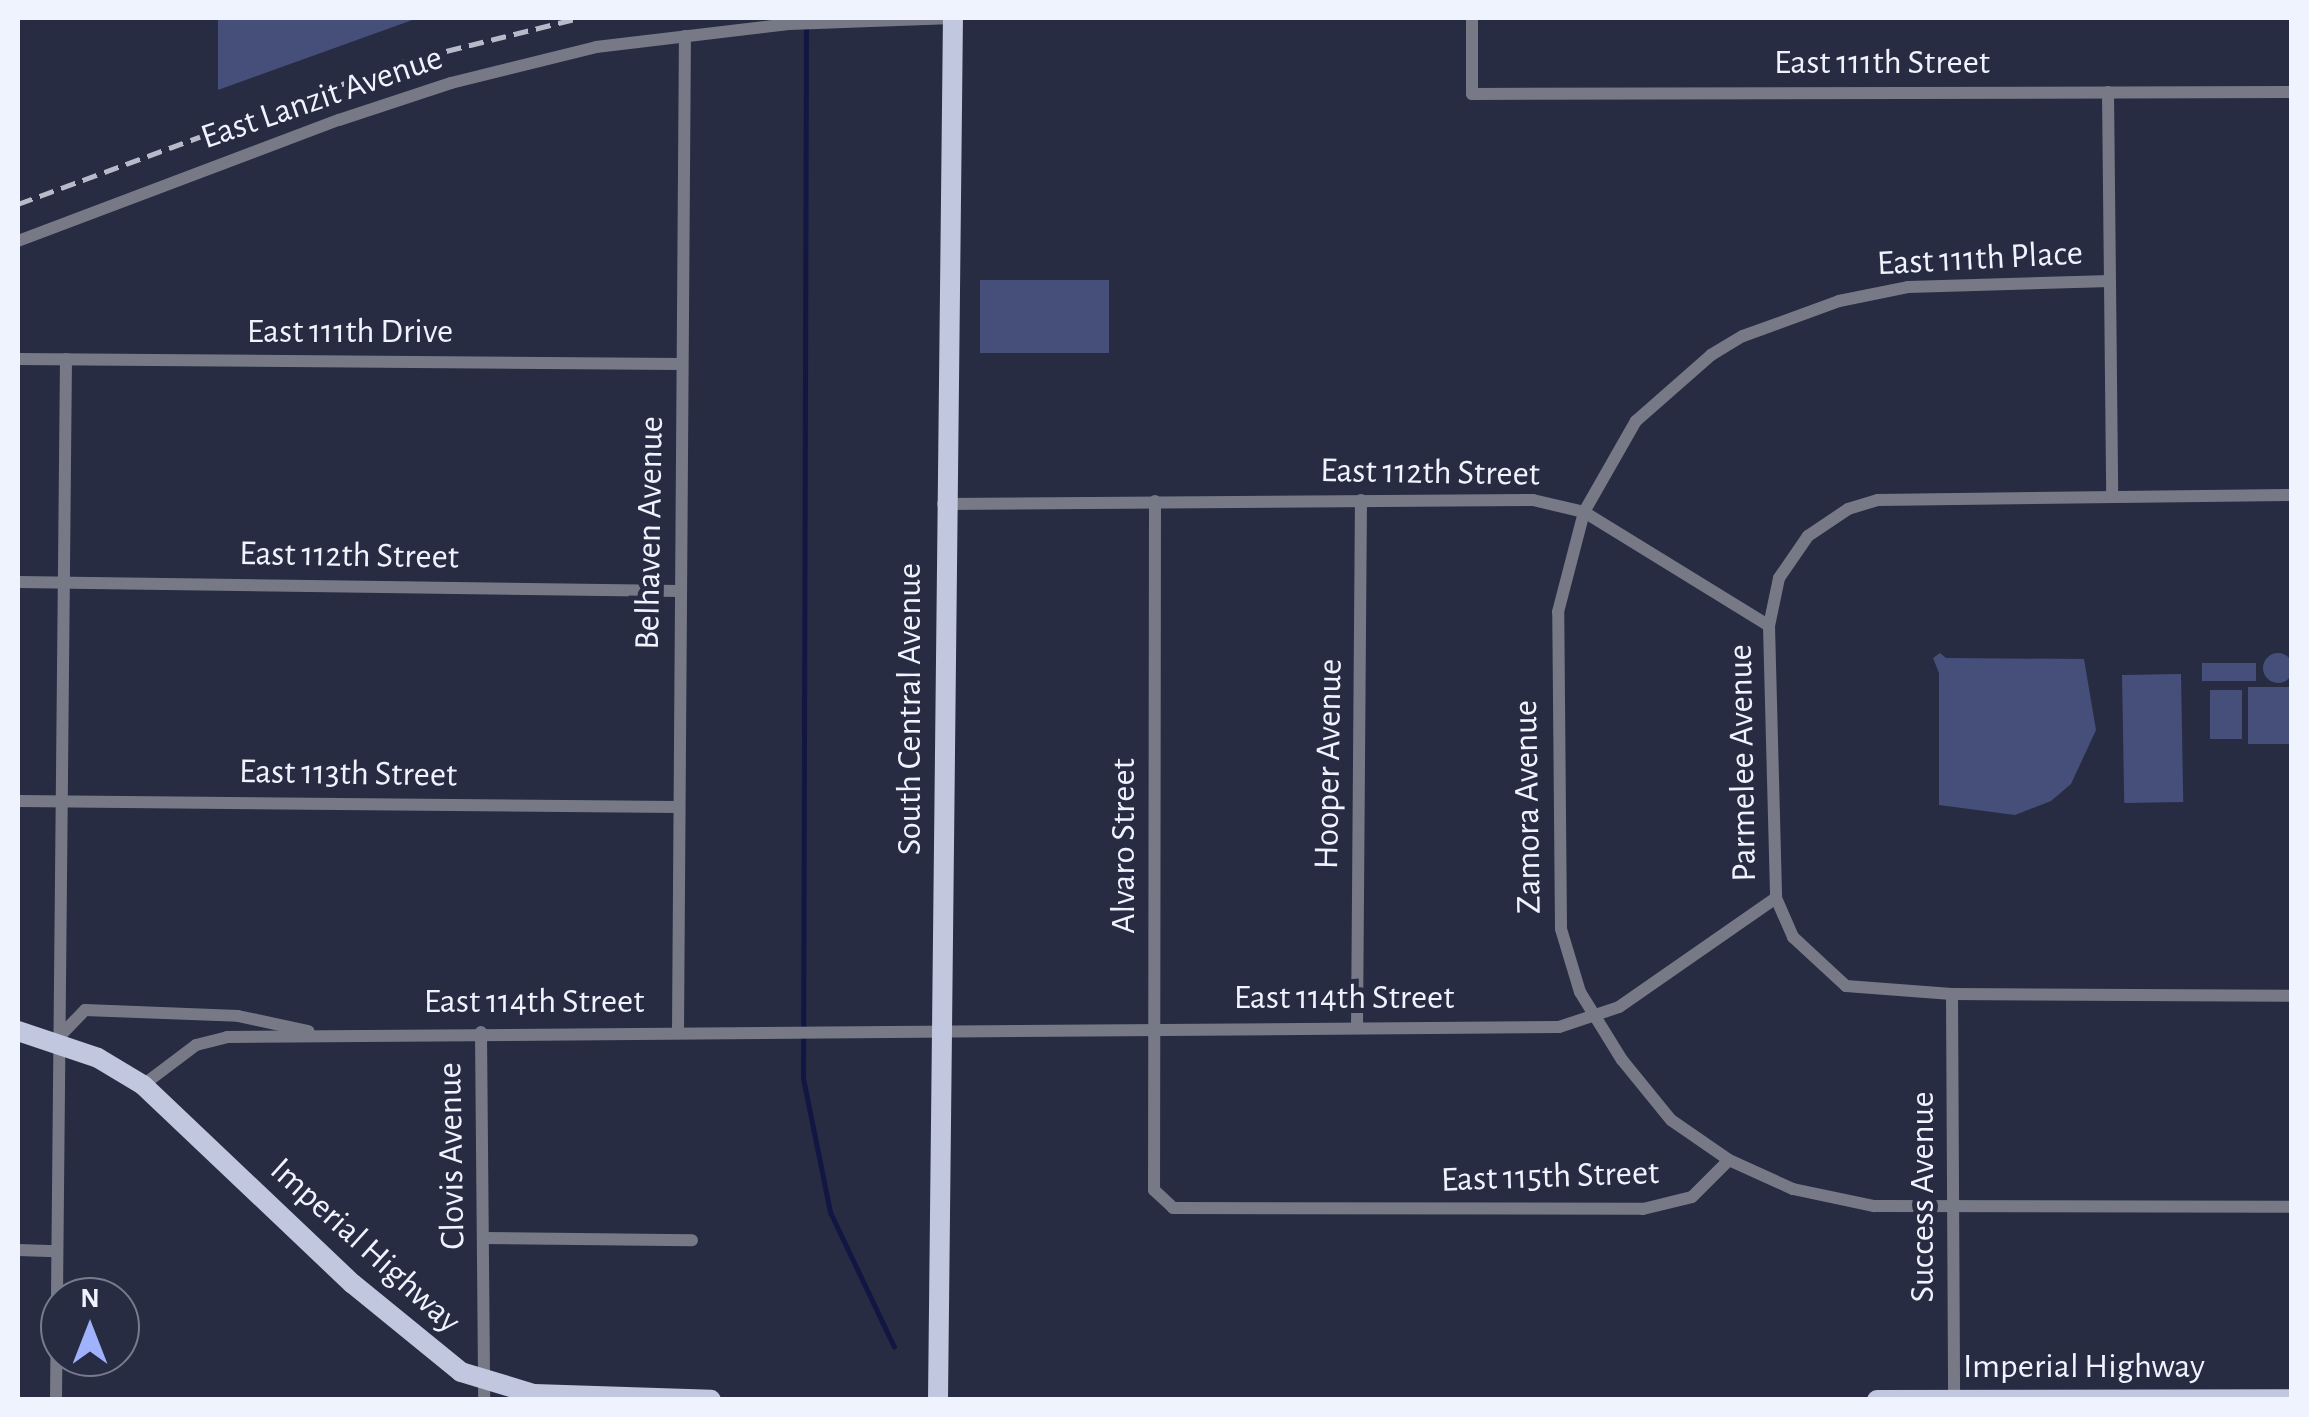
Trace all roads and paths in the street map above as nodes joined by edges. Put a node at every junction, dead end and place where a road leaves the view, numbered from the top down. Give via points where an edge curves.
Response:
1 (953, 18) edge
2 (1472, 18) edge
3 (686, 36) junction
4 (2108, 92) junction
5 (2292, 92) edge
6 (18, 241) edge
7 (2110, 282) junction
8 (18, 359) edge
9 (66, 360) junction
10 (682, 364) junction
11 (2292, 495) edge
12 (2112, 497) junction
13 (1361, 500) junction
14 (1155, 502) junction
15 (943, 504) junction
16 (1584, 512) junction
17 (18, 582) edge
18 (65, 582) junction
19 (679, 591) junction
20 (1770, 626) junction
21 (18, 801) edge
22 (62, 801) junction
23 (678, 807) junction
24 (1776, 898) junction
25 (1952, 994) junction
26 (2292, 996) edge
27 (1595, 1018) junction
28 (1356, 1028) junction
29 (1154, 1029) junction
30 (940, 1030) junction
31 (18, 1031) edge
32 (481, 1032) junction
33 (678, 1032) junction
34 (315, 1033) junction
35 (55, 1042) junction
36 (143, 1085) junction
37 (1729, 1160) junction
38 (1154, 1190) joint
39 (1954, 1206) junction
40 (2292, 1206) edge
41 (484, 1238) junction
42 (692, 1240) dead end
43 (18, 1250) edge
44 (56, 1251) junction
45 (484, 1390) edge
46 (1954, 1399) edge
47 (56, 1400) edge
48 (712, 1400) edge
49 (938, 1400) edge
50 (1876, 1400) edge
51 (2292, 1400) edge

1 - 3 street, East Lanzit Avenue via 789,24
1 - 15 main road, South Central Avenue
2 - 4 street, East 111th Street via 1472,94
3 - 6 street, East Lanzit Avenue via 596,48 451,83
3 - 10 street, Belhaven Avenue
4 - 5 street, East 111th Street
4 - 7 street
7 - 12 street
7 - 16 street, East 111th Place via 1908,287 1839,301 1743,336 1711,355 1636,422
8 - 9 street, East 111th Drive
9 - 10 street, East 111th Drive
9 - 18 street
10 - 19 street, Belhaven Avenue
11 - 12 street
12 - 20 street via 1908,498 1848,508 1790,558
13 - 14 street, East 112th Street
13 - 16 street, East 112th Street via 1533,500
13 - 28 street, Hooper Avenue
14 - 15 street, East 112th Street
14 - 29 street, Alvaro Street
15 - 30 main road, South Central Avenue
16 - 20 street, East 112th Street
16 - 27 street, Zamora Avenue via 1558,612 1556,858 1560,929
17 - 18 street, East 112th Street
18 - 19 street, East 112th Street
18 - 22 street
19 - 23 street, Belhaven Avenue
20 - 24 street, Parmelee Avenue via 1770,858
21 - 22 street, East 113th Street
22 - 23 street, East 113th Street
22 - 35 street
23 - 33 street, Belhaven Avenue
24 - 25 street via 1794,937 1846,986
24 - 27 street, East 114th Street
25 - 26 street
25 - 39 street, Success Avenue
27 - 28 street, East 114th Street via 1559,1026
27 - 37 street, Zamora Avenue via 1671,1120
28 - 29 street, East 114th Street
29 - 30 street, East 114th Street
29 - 38 street, Alvaro Street
30 - 33 street, East 114th Street
30 - 49 main road, South Central Avenue
31 - 35 main road, Imperial Highway
32 - 33 street, East 114th Street
32 - 34 street, East 114th Street
32 - 41 street, Clovis Avenue
34 - 35 street, East 114th Street via 238,1016 85,1010
34 - 36 street, East 114th Street via 227,1036 196,1045
35 - 36 main road, Imperial Highway
35 - 44 street
36 - 45 main road, Imperial Highway via 419,1342
37 - 38 street, East 115th Street via 1692,1197 1643,1209 1190,1212 1173,1208
37 - 39 street via 1834,1199
39 - 40 street
39 - 46 street, Success Avenue
41 - 42 street
41 - 45 street, Clovis Avenue
43 - 44 street
44 - 47 street
45 - 48 main road, Imperial Highway
46 - 50 main road, Imperial Highway
46 - 51 main road, Imperial Highway

